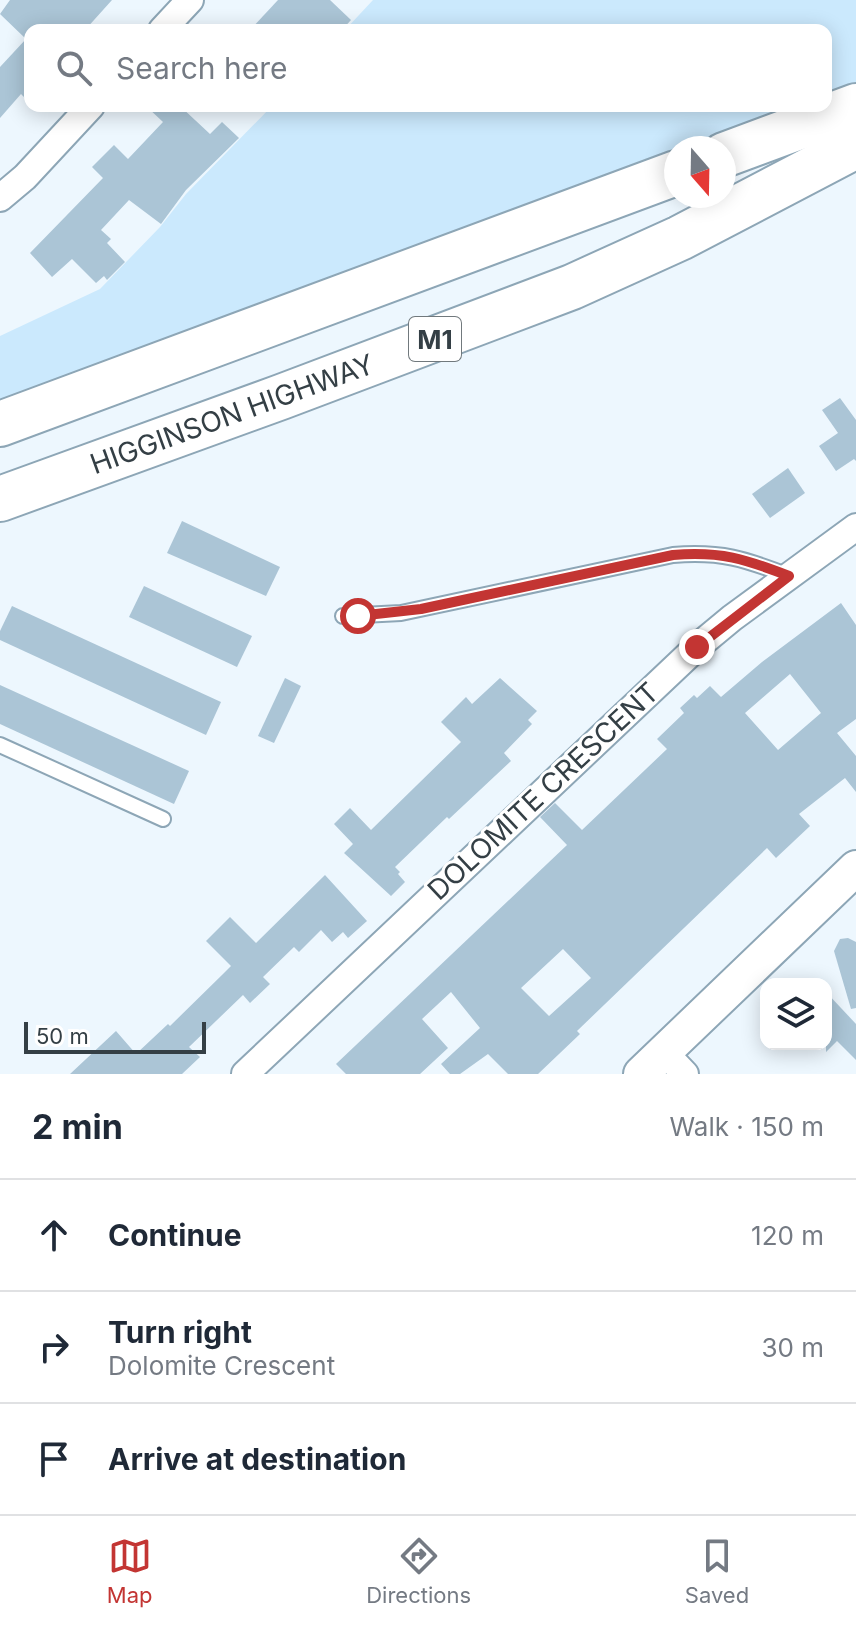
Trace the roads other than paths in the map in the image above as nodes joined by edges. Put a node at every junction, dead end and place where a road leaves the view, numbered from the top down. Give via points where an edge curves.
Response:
1 (190, 0) edge
2 (168, 24) edge
3 (856, 106) edge
4 (85, 112) edge
5 (856, 146) edge
6 (736, 151) edge
7 (664, 178) edge
8 (0, 198) edge
9 (259, 330) junction
10 (0, 392) edge
11 (281, 397) junction
12 (0, 424) edge
13 (0, 499) edge
14 (856, 527) edge
15 (0, 529) edge
16 (789, 576) junction
17 (343, 616) dead end
18 (0, 745) edge
19 (163, 819) dead end
20 (856, 868) edge
21 (664, 1067) edge
22 (245, 1074) edge

1 - 2 street
3 - 6 highway
4 - 8 street
5 - 11 highway, HIGGINSON HIGHWAY / M1 via 680,238 572,287
7 - 9 highway, M1
9 - 10 highway
9 - 12 highway, M1
11 - 13 highway, HIGGINSON HIGHWAY / M1
11 - 15 highway via 178,451
14 - 16 street, DOLOMITE CRESCENT
16 - 17 lane via 739,557 705,552 411,611
16 - 22 street, DOLOMITE CRESCENT via 686,657
18 - 19 lane
20 - 21 street

